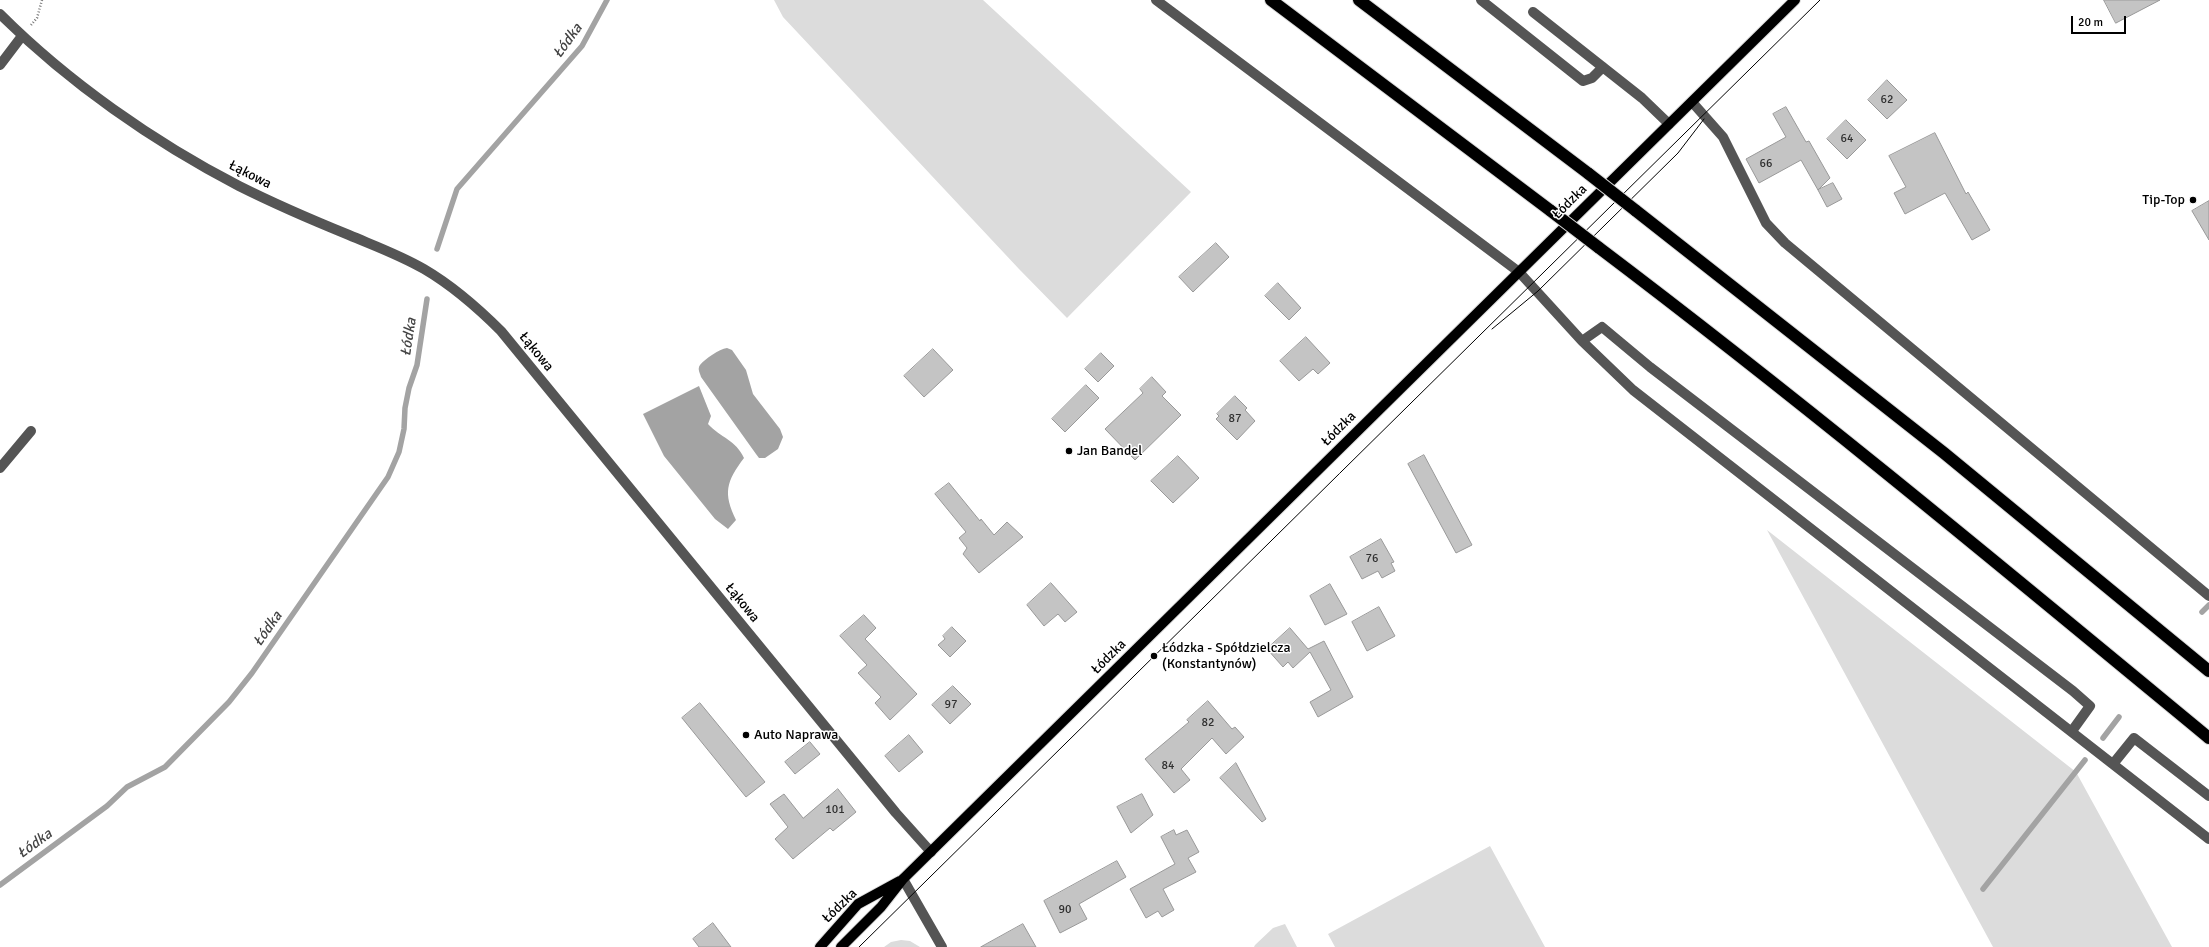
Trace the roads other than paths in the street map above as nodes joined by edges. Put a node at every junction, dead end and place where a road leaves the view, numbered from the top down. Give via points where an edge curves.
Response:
1 (1156, 0) edge
2 (1271, 0) edge
3 (1359, 0) edge
4 (1481, 0) edge
5 (1795, 0) edge
6 (1533, 12) dead end
7 (0, 14) edge
8 (22, 36) junction
9 (0, 65) edge
10 (1603, 67) junction
11 (1692, 102) junction
12 (1669, 124) junction
13 (1519, 272) junction
14 (1582, 341) junction
15 (31, 431) dead end
16 (0, 468) edge
17 (2209, 596) edge
18 (2209, 671) edge
19 (2072, 731) junction
20 (2209, 738) edge
21 (2114, 764) junction
22 (2209, 796) edge
23 (2209, 839) edge
24 (930, 852) junction
25 (904, 879) junction
26 (820, 947) edge
27 (841, 947) edge
28 (942, 947) edge

1 - 13 street
2 - 20 highway, bridge via 1692,318 2016,578
3 - 18 highway, bridge via 1589,174 1944,453
4 - 10 street via 1584,81 1592,78
5 - 11 main road, Łódzka
6 - 10 street
7 - 8 street, Łąkowa
8 - 9 street
8 - 24 street, Łąkowa via 79,83 182,154 239,186 399,256 445,282 471,302 501,331
10 - 12 street via 1642,98
11 - 12 main road, Łódzka
11 - 17 street via 1723,137 1766,223 1785,243
12 - 13 main road, Łódzka
13 - 14 street
13 - 24 main road, Łódzka
14 - 19 street via 1633,390
14 - 19 street via 1602,327 1650,367 2073,691 2090,706
15 - 16 street
19 - 21 street
21 - 22 street via 2134,738
21 - 23 street
24 - 25 main road, Łódzka
25 - 26 main road, Łódzka via 858,904
25 - 27 main road, Łódzka via 881,907
25 - 28 street

